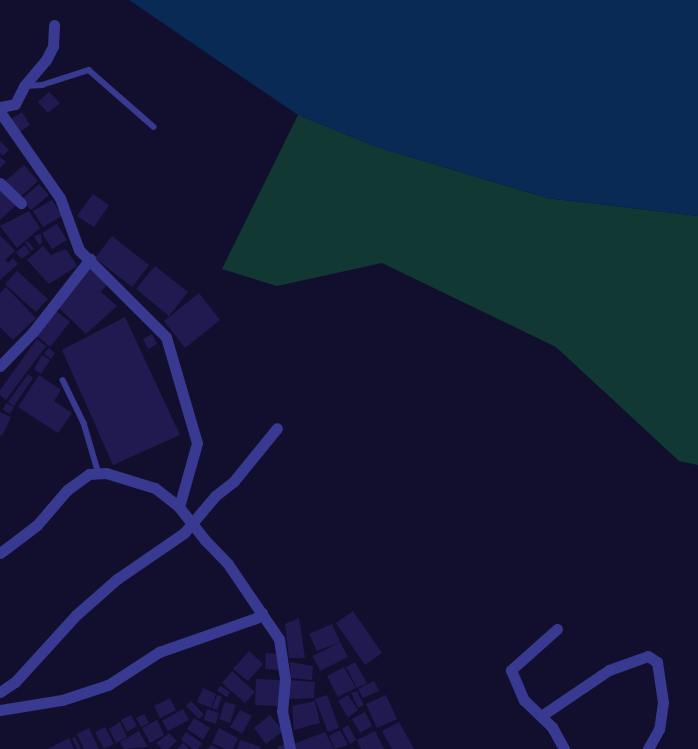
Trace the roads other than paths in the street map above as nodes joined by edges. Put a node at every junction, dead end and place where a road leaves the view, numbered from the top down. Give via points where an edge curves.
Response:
1 (54, 24) dead end
2 (24, 86) junction
3 (0, 107) edge
4 (0, 112) edge
5 (154, 127) dead end
6 (0, 183) edge
7 (21, 203) dead end
8 (90, 259) junction
9 (0, 366) edge
10 (64, 380) dead end
11 (277, 428) dead end
12 (99, 474) junction
13 (179, 506) junction
14 (190, 523) junction
15 (0, 553) edge
16 (262, 613) junction
17 (557, 629) dead end
18 (0, 692) edge
19 (0, 710) edge
20 (541, 716) junction
21 (290, 749) edge
22 (564, 749) edge
23 (648, 749) edge

1 - 2 street via 46,60
2 - 3 street via 15,104
2 - 5 lane via 42,85 89,70
4 - 8 street via 60,198 79,250
6 - 7 street
8 - 9 street via 33,332
8 - 13 street via 166,337 197,443
10 - 12 lane via 84,423
11 - 14 street via 234,481
12 - 13 street via 155,488
12 - 15 street via 81,478 37,525
13 - 14 street
14 - 16 street via 228,564
14 - 18 street via 184,533 118,579 82,609 16,682
16 - 19 street via 256,618 159,652 108,685 62,700
16 - 21 street via 275,630 282,648 285,679 282,711
17 - 20 street via 511,670 524,700
20 - 22 street via 552,727
20 - 23 street via 609,670 648,656 657,662 663,702 659,729

